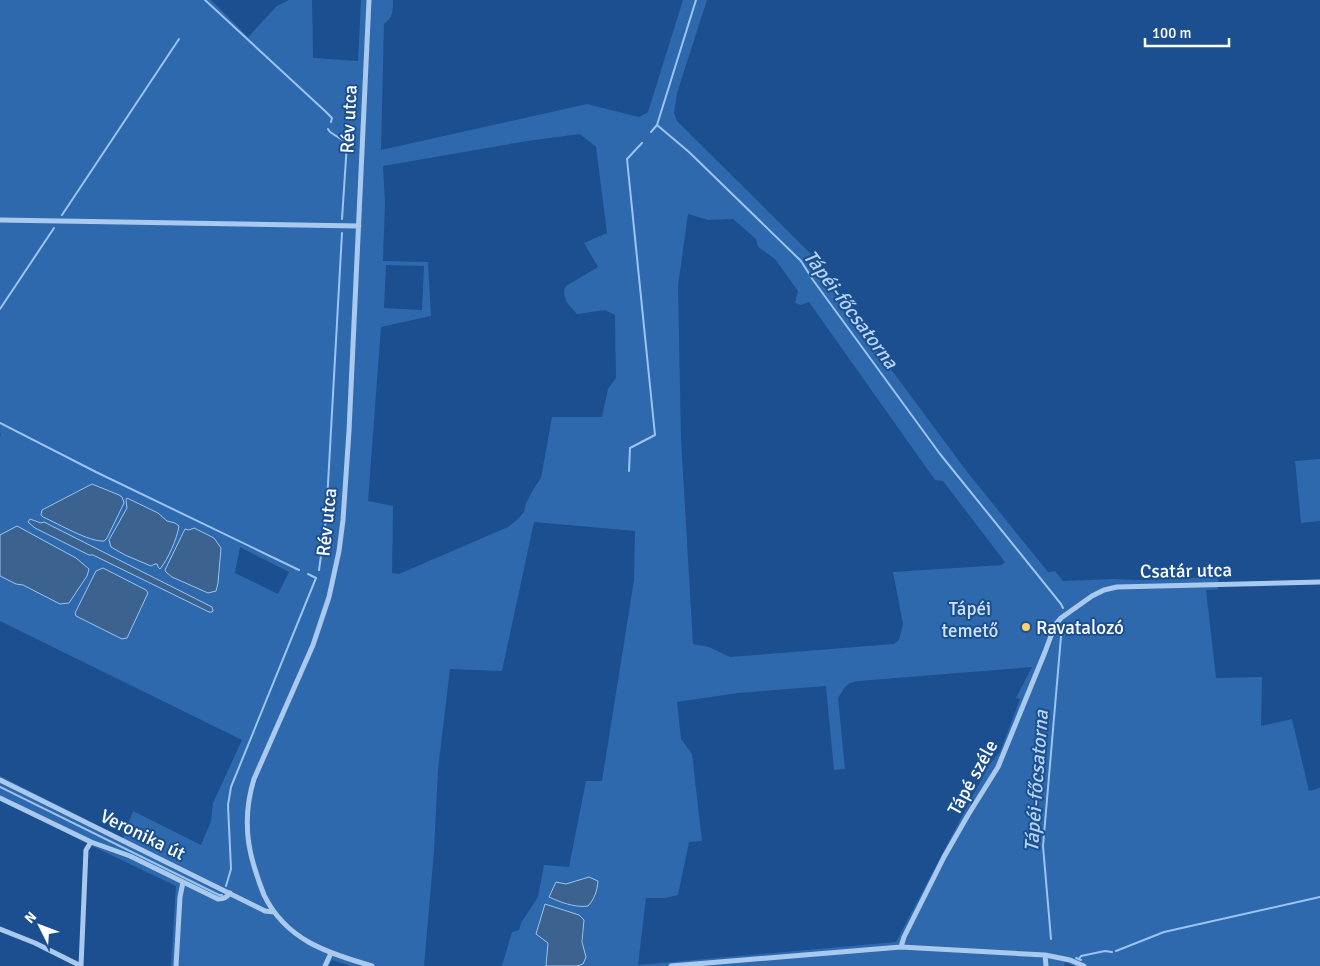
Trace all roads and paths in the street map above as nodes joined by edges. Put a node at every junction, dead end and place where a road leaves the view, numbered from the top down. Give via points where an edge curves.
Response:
1 (369, 0) edge
2 (0, 220) edge
3 (358, 226) junction
4 (1320, 582) edge
5 (1061, 618) joint
6 (0, 780) edge
7 (0, 798) edge
8 (91, 842) junction
9 (183, 882) junction
10 (230, 893) junction
11 (274, 912) junction
12 (0, 929) edge
13 (901, 947) junction
14 (331, 954) junction
15 (1045, 955) junction
16 (1061, 958) junction
17 (81, 966) edge
18 (176, 966) edge
19 (325, 966) edge
20 (372, 966) edge
21 (671, 966) edge
22 (1046, 966) edge
23 (1062, 966) edge
24 (1084, 966) edge

1 - 3 street, Rév utca
2 - 3 street
3 - 11 street, Rév utca via 340,551 313,645 254,779 249,798 249,847 259,884
4 - 5 street, Csatár utca via 1117,587 1092,596
5 - 13 street, Tápé széle via 1053,628 998,767 944,857
6 - 10 street, Veronika út
7 - 8 street
8 - 9 street via 130,856
8 - 17 street via 86,850
9 - 10 street via 218,899
9 - 18 street
10 - 11 street, Veronika út via 265,911
11 - 14 street, Rév utca via 300,937
12 - 17 street
13 - 15 street
13 - 21 street
14 - 19 street
14 - 20 street, Rév utca
15 - 16 street
15 - 22 street
16 - 23 street
16 - 24 street

